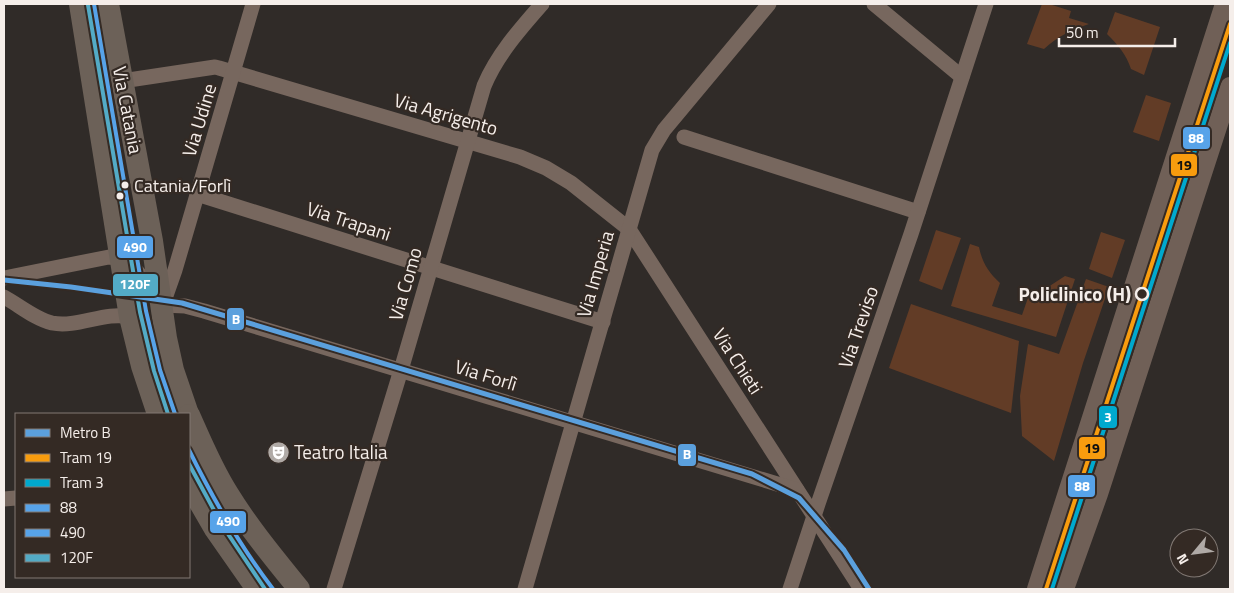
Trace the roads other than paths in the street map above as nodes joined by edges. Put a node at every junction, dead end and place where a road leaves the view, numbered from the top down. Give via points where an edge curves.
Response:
1 (80, 4) edge
2 (108, 4) edge
3 (254, 4) edge
4 (542, 4) edge
5 (770, 4) edge
6 (874, 4) edge
7 (986, 4) edge
8 (1225, 4) edge
9 (235, 72) junction
10 (962, 77) junction
11 (122, 81) junction
12 (1230, 87) edge
13 (684, 137) dead end
14 (468, 141) junction
15 (198, 194) junction
16 (918, 212) junction
17 (629, 228) junction
18 (120, 258) junction
19 (431, 268) junction
20 (4, 278) edge
21 (4, 297) edge
22 (162, 305) junction
23 (130, 317) junction
24 (603, 322) junction
25 (401, 370) junction
26 (158, 413) edge
27 (188, 413) edge
28 (190, 417) edge
29 (573, 422) junction
30 (190, 486) edge
31 (797, 490) junction
32 (814, 516) junction
33 (257, 589) edge
34 (299, 589) edge
35 (334, 589) edge
36 (525, 589) edge
37 (790, 589) edge
38 (861, 589) edge
39 (1037, 589) edge
40 (1064, 589) edge

1 - 18 main road, Via Catania
2 - 11 main road, Via Catania
3 - 9 street, Via Udine
4 - 14 street, Via Como via 493,68 484,86
5 - 17 street, Via Imperia via 657,140
6 - 10 street
7 - 10 street, Via Treviso
8 - 39 main road
9 - 11 street, Via Agrigento via 215,67
9 - 14 street, Via Agrigento
9 - 15 street, Via Udine
10 - 16 street, Via Treviso
11 - 22 main road, Via Catania
12 - 40 main road via 1104,476
13 - 16 street
14 - 17 street, Via Agrigento via 520,157 558,174
14 - 19 street, Via Como
15 - 19 street, Via Trapani
15 - 22 street, Via Udine
16 - 32 street, Via Treviso
17 - 24 street, Via Imperia
17 - 31 street, Via Chieti
18 - 20 street via 109,257
18 - 22 street via 135,270
18 - 23 main road, Via Catania
19 - 24 street, Via Trapani
19 - 25 street, Via Como
21 - 23 street via 38,318 53,323
22 - 25 street, Via Forlì via 196,308
22 - 27 main road, Via Catania via 169,354
23 - 26 main road, Via Catania
24 - 29 street, Via Imperia
25 - 29 street, Via Forlì
25 - 35 street, Via Como
28 - 34 main road, Via Catania via 227,493
29 - 31 street, Via Forlì
29 - 36 street, Via Imperia
30 - 33 main road via 211,524
31 - 32 street, Via Chieti
32 - 37 street, Via Treviso
32 - 38 street, Via Chieti

